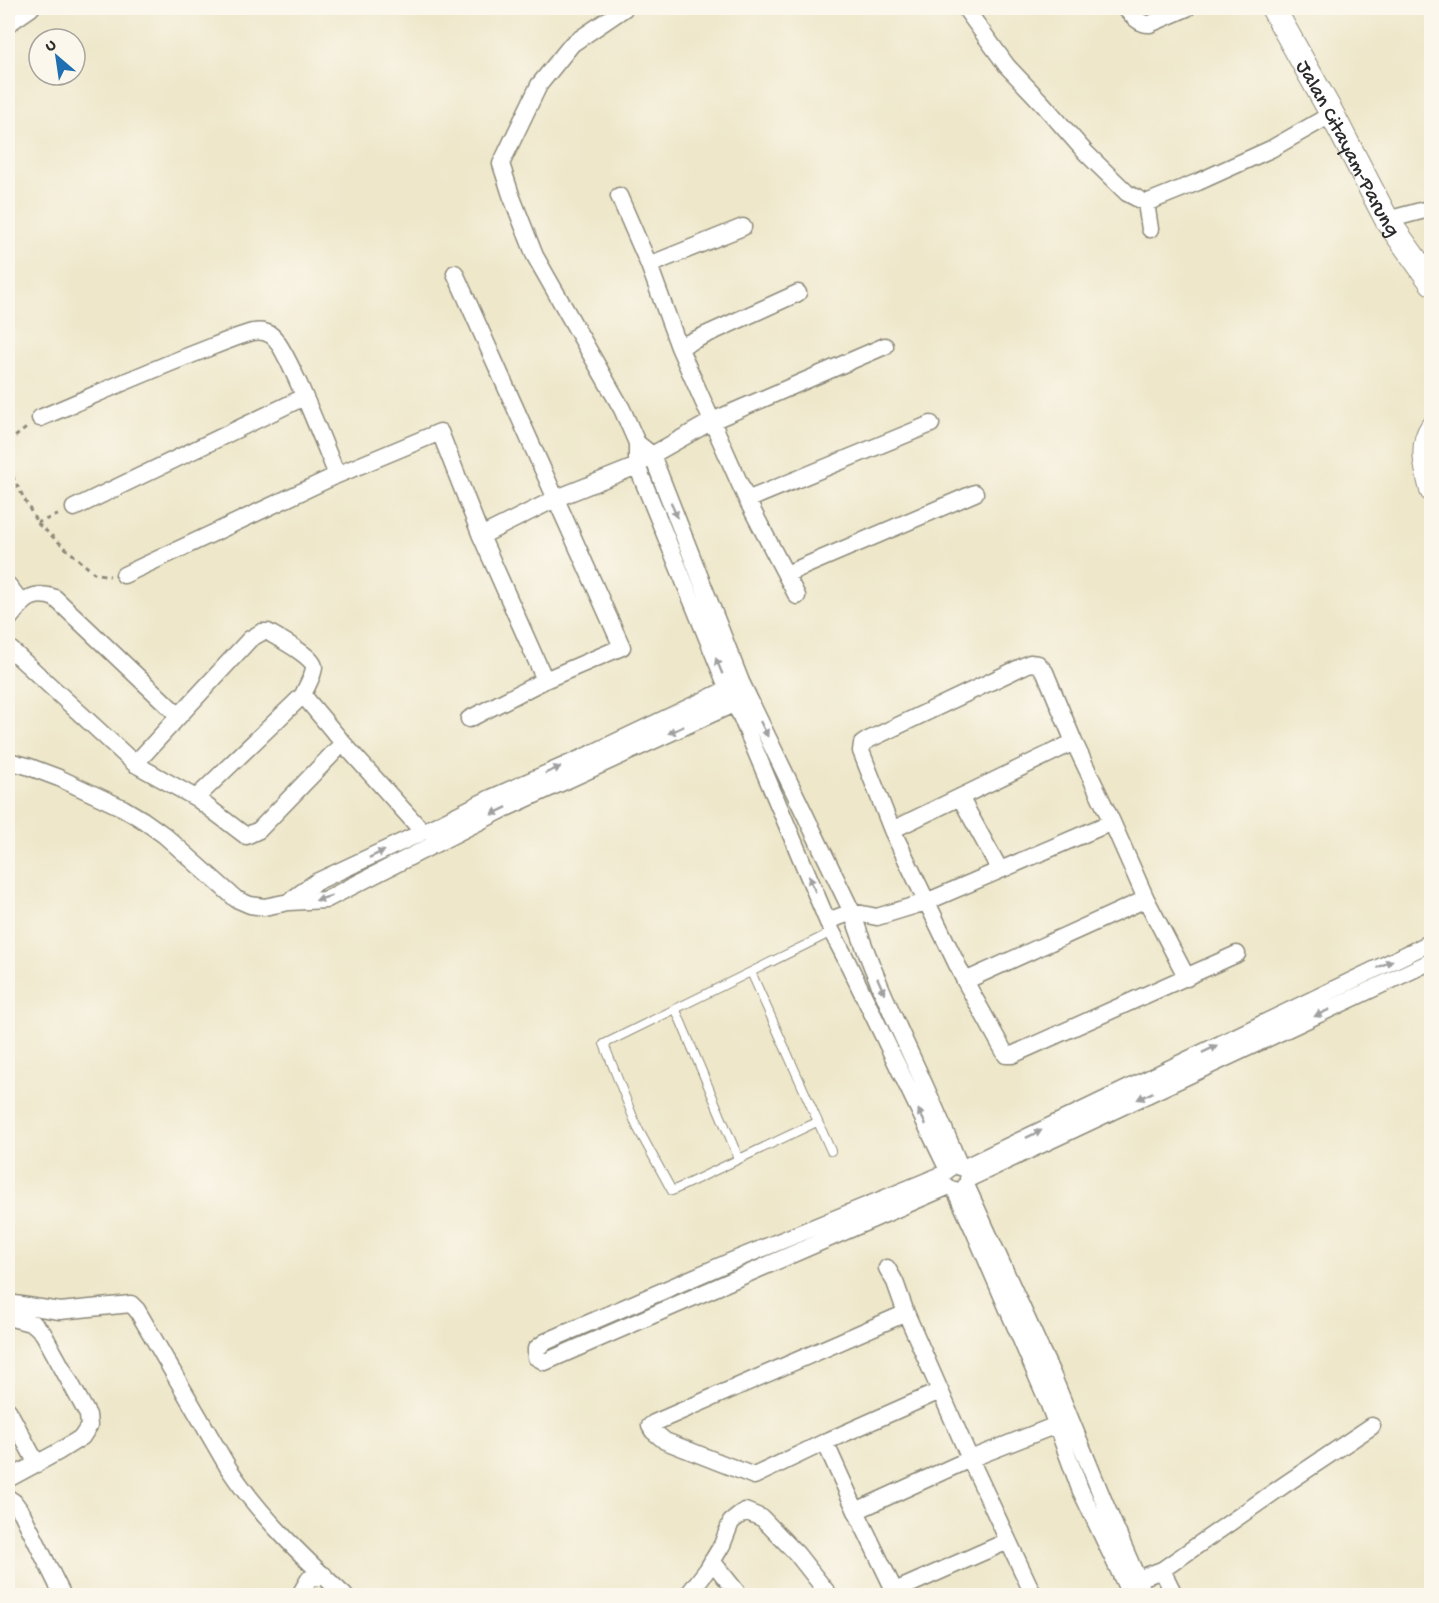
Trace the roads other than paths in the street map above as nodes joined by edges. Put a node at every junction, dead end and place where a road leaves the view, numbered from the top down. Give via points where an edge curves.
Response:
1 (32, 8) edge
2 (625, 8) edge
3 (965, 8) edge
4 (1125, 8) edge
5 (1187, 8) edge
6 (1273, 8) edge
7 (8, 24) edge
8 (1332, 114) junction
9 (619, 196) dead end
10 (1146, 203) junction
11 (1431, 208) edge
12 (1387, 220) junction
13 (743, 227) dead end
14 (1150, 229) dead end
15 (649, 265) junction
16 (455, 273) dead end
17 (1431, 283) edge
18 (798, 293) dead end
19 (885, 346) dead end
20 (679, 347) junction
21 (304, 397) junction
22 (40, 418) road end
23 (712, 421) junction
24 (931, 424) dead end
25 (1431, 428) edge
26 (637, 443) junction
27 (652, 455) junction
28 (637, 466) junction
29 (337, 475) junction
30 (1431, 490) edge
31 (975, 493) dead end
32 (557, 498) junction
33 (747, 500) junction
34 (74, 508) road end
35 (481, 537) junction
36 (123, 574) dead end
37 (786, 574) junction
38 (8, 585) edge
39 (797, 596) dead end
40 (22, 603) junction
41 (8, 620) edge
42 (8, 646) edge
43 (545, 680) junction
44 (738, 693) junction
45 (303, 695) junction
46 (179, 716) junction
47 (469, 719) dead end
48 (1074, 742) junction
49 (343, 743) junction
50 (8, 760) edge
51 (135, 764) junction
52 (960, 797) junction
53 (196, 798) junction
54 (1112, 822) junction
55 (892, 830) junction
56 (423, 832) junction
57 (1000, 870) junction
58 (1146, 899) junction
59 (290, 902) junction
60 (926, 902) junction
61 (852, 912) junction
62 (877, 917) junction
63 (830, 927) junction
64 (1431, 942) edge
65 (863, 947) junction
66 (1237, 954) dead end
67 (845, 957) junction
68 (1431, 961) edge
69 (751, 972) junction
70 (1187, 978) junction
71 (965, 981) junction
72 (676, 1010) junction
73 (817, 1122) junction
74 (831, 1151) dead end
75 (739, 1158) junction
76 (956, 1177) junction
77 (887, 1268) dead end
78 (8, 1303) edge
79 (906, 1313) junction
80 (8, 1317) edge
81 (940, 1391) junction
82 (8, 1410) edge
83 (1063, 1423) junction
84 (1372, 1426) dead end
85 (825, 1442) junction
86 (970, 1459) junction
87 (37, 1464) junction
88 (8, 1479) edge
89 (8, 1498) edge
90 (856, 1511) junction
91 (1008, 1541) junction
92 (712, 1561) junction
93 (1162, 1570) junction
94 (324, 1575) junction
95 (1138, 1579) junction
96 (896, 1593) edge
97 (63, 1596) edge
98 (299, 1596) edge
99 (345, 1596) edge
100 (687, 1596) edge
101 (741, 1596) edge
102 (830, 1596) edge
103 (1034, 1596) edge
104 (1131, 1596) edge
105 (1145, 1596) edge
106 (1175, 1596) edge

1 - 7 street
2 - 26 street via 565,52 539,85 501,164 535,256 622,409
3 - 10 street via 1006,66 1086,153 1127,193
4 - 5 street via 1144,25
6 - 8 main road, Jalan Citayam-Parung
8 - 10 street via 1271,148
8 - 12 main road, Jalan Citayam-Parung
9 - 15 street
10 - 14 street
11 - 12 street
12 - 17 main road, Jalan Citayam-Parung
13 - 15 street
15 - 20 street
16 - 32 street
18 - 20 street
19 - 23 street
20 - 23 street
21 - 22 street via 280,345 273,336 256,332
21 - 29 street
21 - 34 street
23 - 27 street
23 - 33 street
24 - 33 street
25 - 30 main road via 1425,453
26 - 27 street
26 - 28 street
27 - 28 street
27 -> 44 street
28 - 32 street
44 -> 28 street
29 - 35 street via 440,432
29 - 36 street
31 - 37 street
32 - 35 street
32 - 43 street via 622,647
33 - 37 street
35 - 43 street
37 - 39 street
38 - 40 street
40 - 41 street
40 - 46 street via 44,594 55,598
42 - 51 street
43 - 47 street
56 -> 44 street via 490,798
44 -> 59 street via 325,900
44 -> 61 street
63 -> 44 street via 740,714
45 - 46 street via 315,669 313,663 268,632 262,632 250,639
45 - 49 street
45 - 53 street
46 - 51 street
48 - 52 street
48 - 54 street
48 - 55 street via 1045,672 1038,664 1030,663 879,734 862,744 861,751
49 - 53 street via 259,830 246,837
49 - 56 street
50 - 59 street via 59,778 144,820 236,899 264,907
51 - 53 street
52 - 55 street
52 - 57 street
54 - 57 street
54 - 58 street
55 - 60 street
59 -> 56 street via 316,882
57 - 60 street
58 - 70 street
58 - 71 street
60 - 62 street
60 - 71 street
61 - 62 street
61 - 63 street
61 - 65 street
62 - 65 street
63 - 67 street
63 - 69 lane
76 -> 64 street
65 - 67 street
65 -> 76 street via 945,1131
66 - 70 street
76 -> 67 street
68 -> 76 street
69 - 72 lane
69 - 73 lane
70 - 71 street via 1009,1056
72 - 75 lane
72 - 75 lane via 604,1044 637,1127 672,1191
73 - 74 lane
73 - 75 lane
76 - 76 street via 727,1263 545,1342 536,1349 536,1357 545,1362
76 - 83 street via 1052,1374
77 - 79 street
78 - 94 street via 60,1311 131,1304 242,1489
79 - 81 street
79 - 85 street via 650,1426 665,1441 754,1476
80 - 87 street via 34,1324 43,1333 88,1415 89,1426 82,1437
81 - 85 street
81 - 86 street
82 - 87 street
83 - 86 street
83 - 95 street
83 - 104 street via 1080,1489
84 - 93 street
85 - 90 street
86 - 90 street
86 - 91 street
87 - 88 street
89 - 97 street via 22,1513
90 - 96 street
91 - 96 street
91 - 103 street
92 - 100 street
92 - 101 street
92 - 102 street via 731,1522 745,1511 762,1518
93 - 95 street
93 - 106 street
94 - 98 street via 309,1579
94 - 99 street
95 - 105 street

